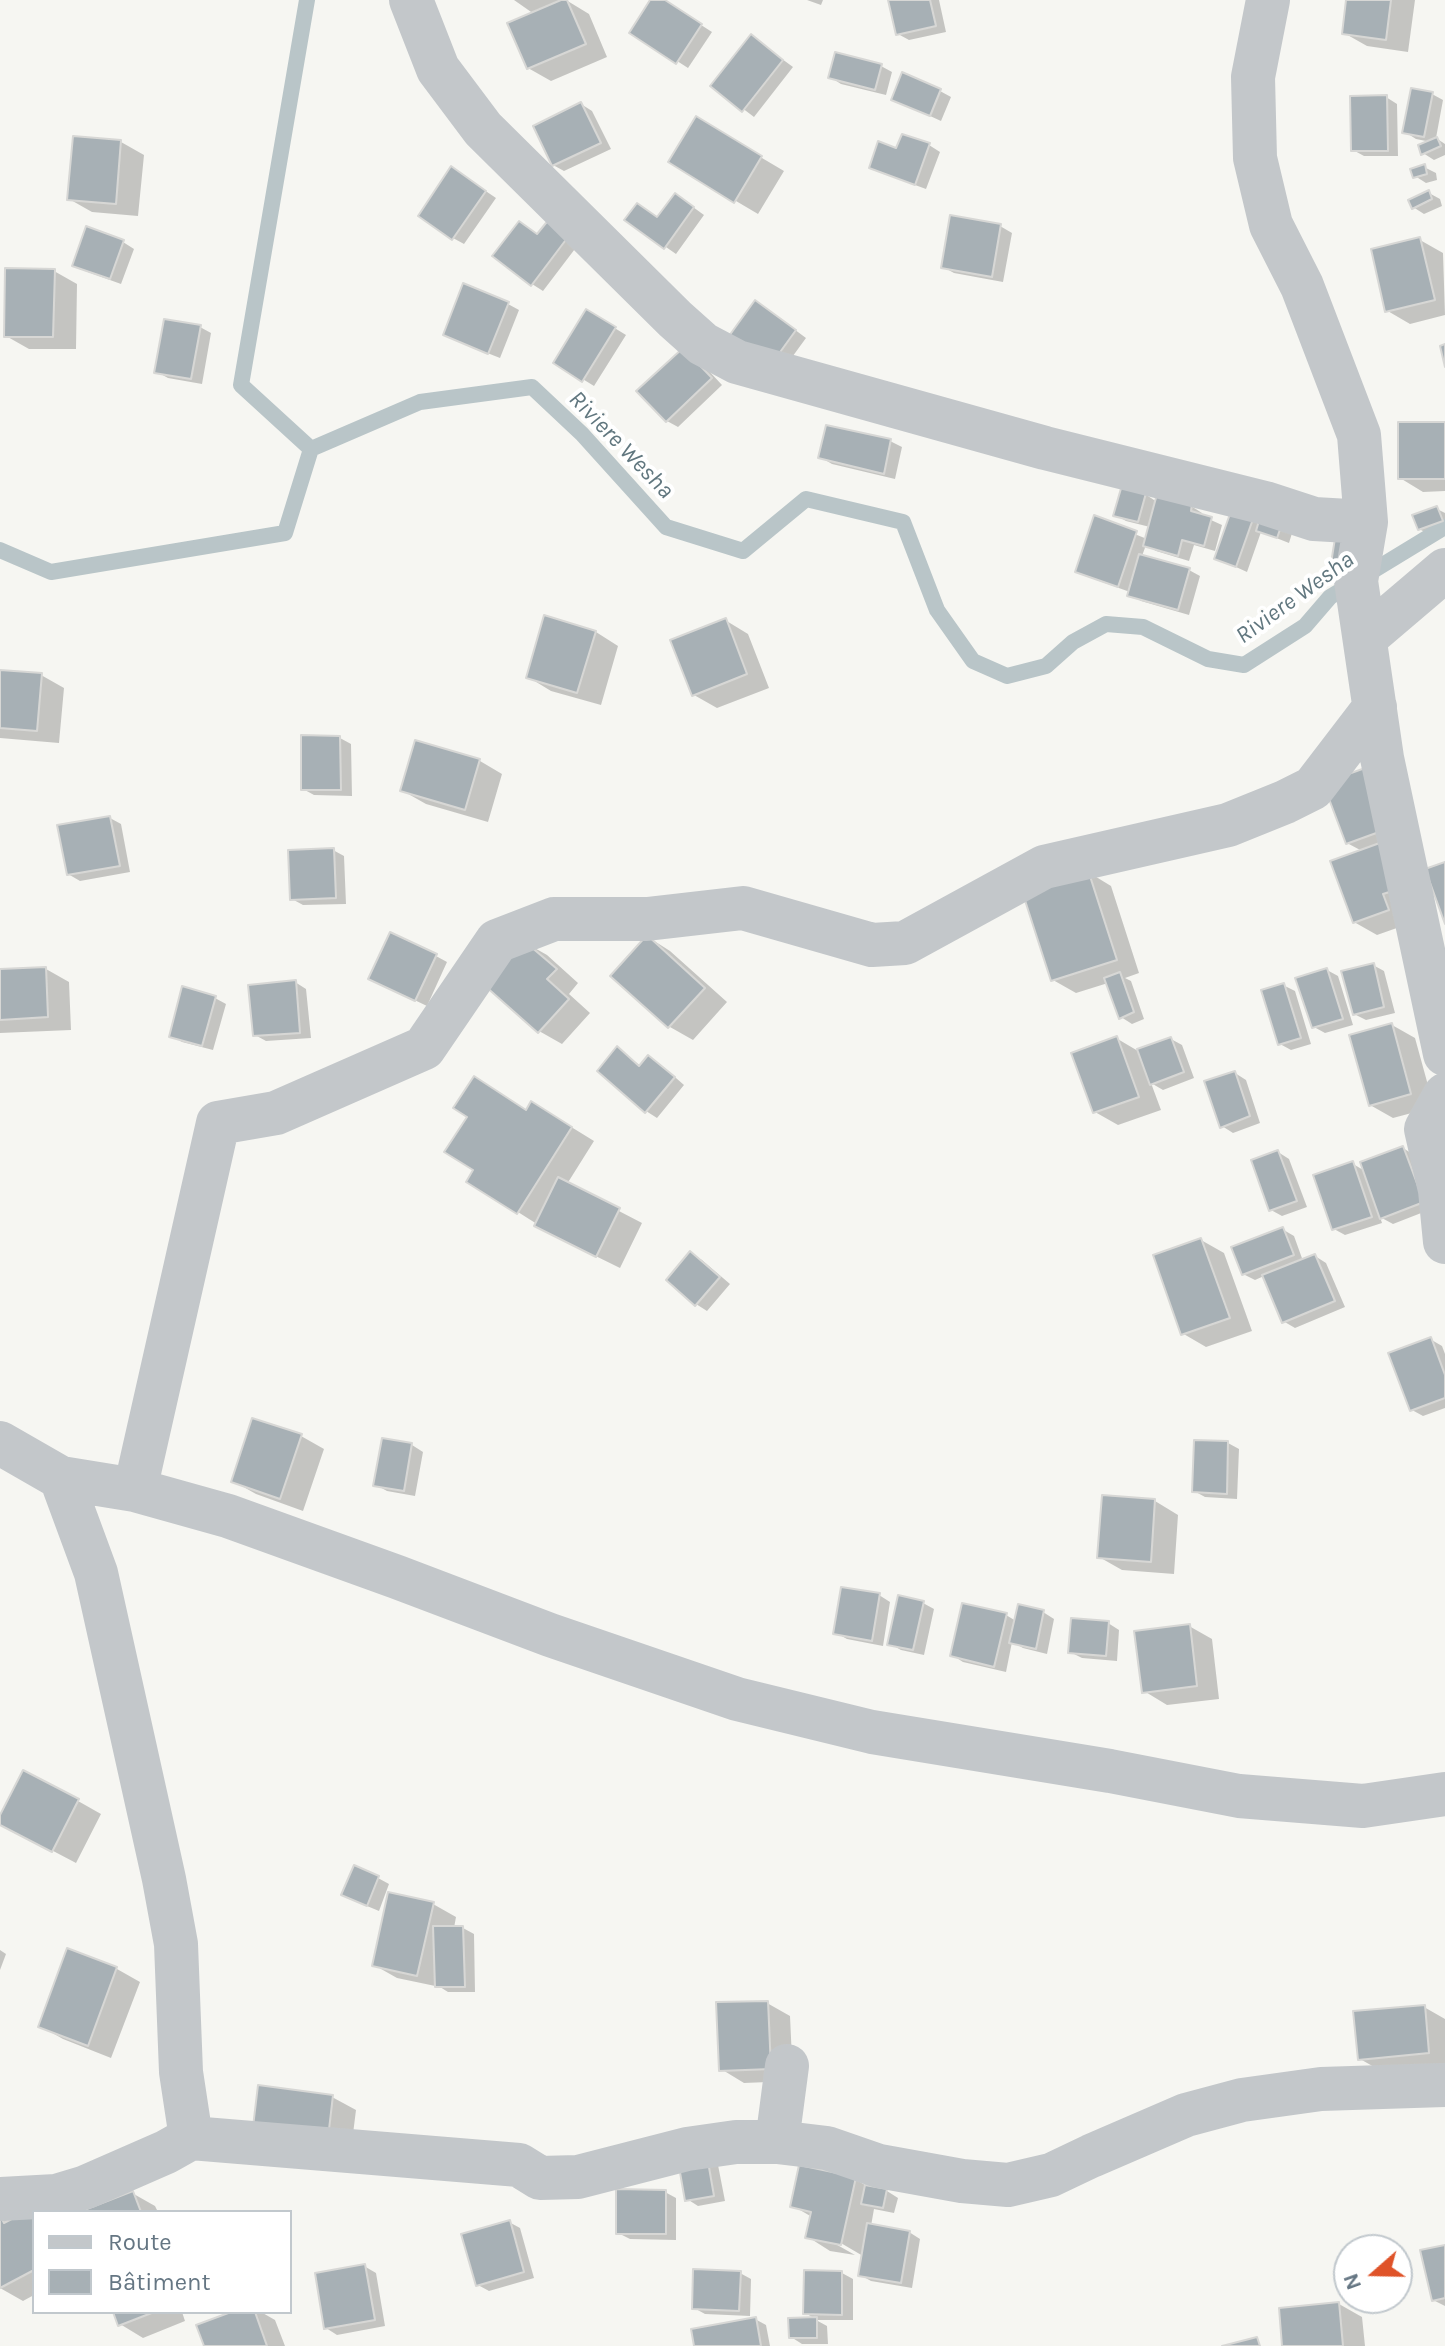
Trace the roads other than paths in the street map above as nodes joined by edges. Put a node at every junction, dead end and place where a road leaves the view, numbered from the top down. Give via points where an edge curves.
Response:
1 (411, 0) edge
2 (1268, 0) edge
3 (1366, 522) junction
4 (1445, 570) edge
5 (1365, 638) junction
6 (1375, 707) junction
7 (1445, 1054) edge
8 (1445, 1095) edge
9 (1445, 1242) edge
10 (0, 1443) edge
11 (61, 1478) junction
12 (135, 1490) junction
13 (1445, 1794) edge
14 (787, 2066) dead end
15 (1445, 2085) edge
16 (191, 2138) junction
17 (777, 2142) junction
18 (0, 2199) edge

1 - 3 street via 438,69 483,129 703,344 737,362 1045,448 1314,519
2 - 3 street via 1253,77 1255,158 1271,225 1302,286 1359,435
3 - 5 street via 1356,581
4 - 5 street
5 - 6 street
6 - 7 street
6 - 12 street via 1313,788 1228,825 1044,867 905,943 872,945 743,908 647,919 554,919 497,941 424,1048 276,1113 218,1123
8 - 9 street via 1426,1129
10 - 11 street
11 - 12 street
11 - 16 street via 96,1573 166,1892 176,1944 181,2072
12 - 13 street via 228,1516 737,1699 872,1732 1239,1796 1363,1806
14 - 17 street
15 - 17 street via 1321,2089 1242,2100 1186,2115 1051,2175 1008,2185 879,2166 827,2148
16 - 17 street via 519,2165 540,2178 578,2177 687,2149
16 - 18 street via 86,2187 56,2196

